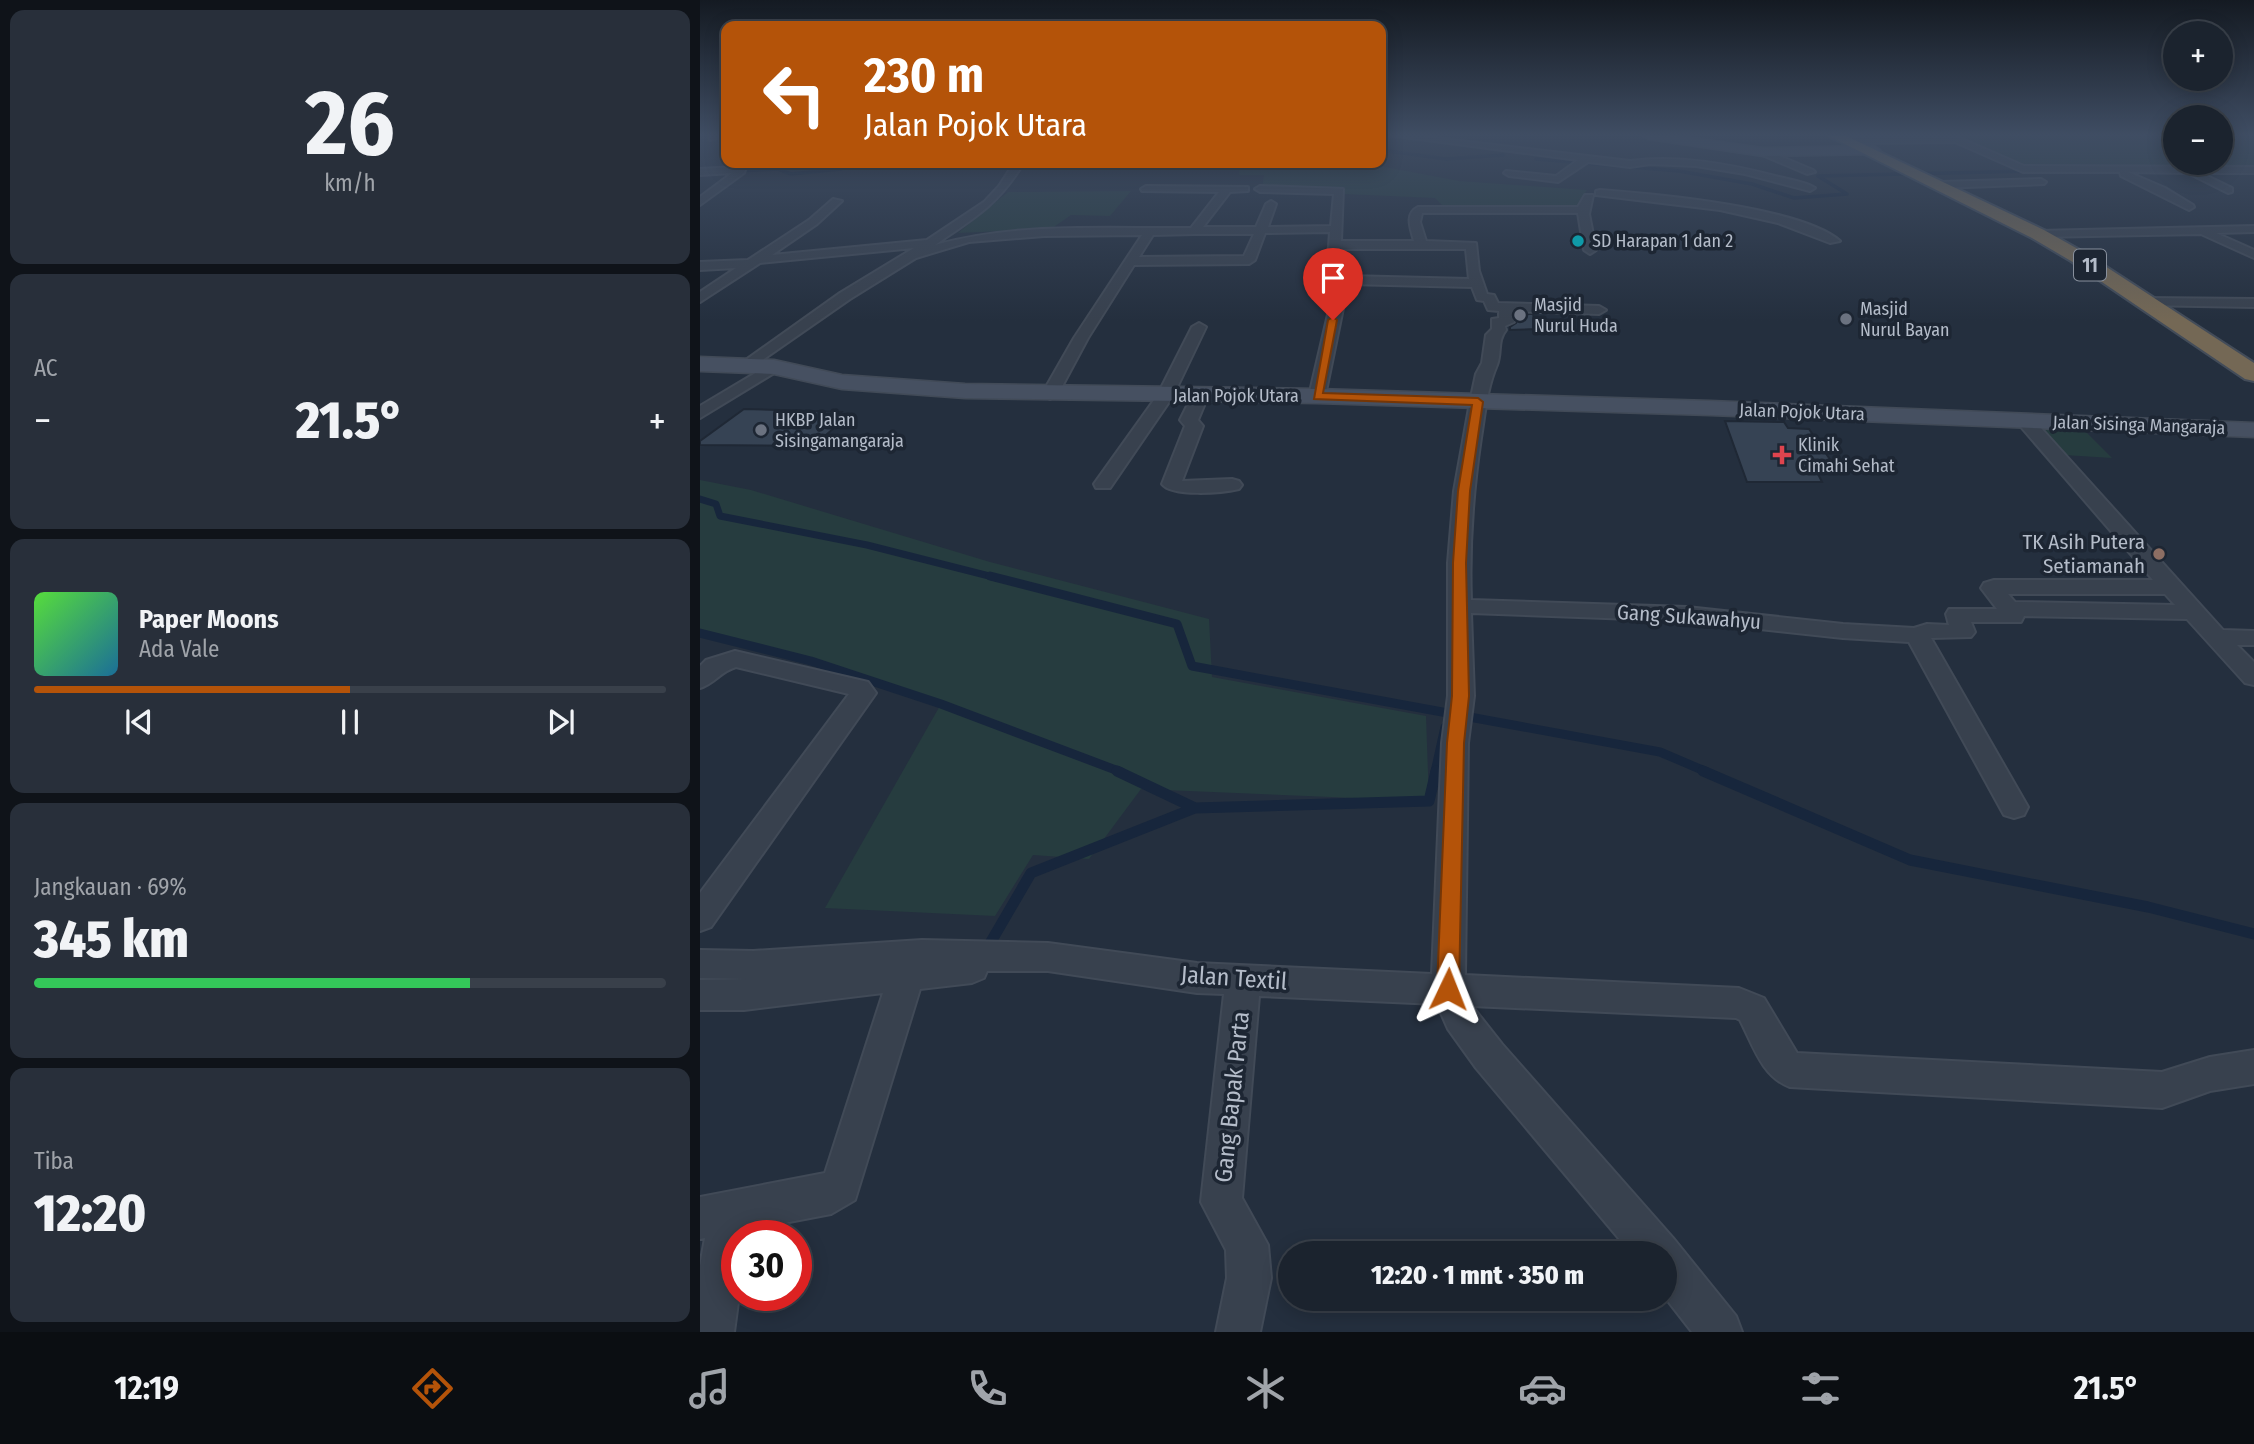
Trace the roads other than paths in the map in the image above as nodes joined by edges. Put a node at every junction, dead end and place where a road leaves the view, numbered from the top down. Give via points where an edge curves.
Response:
1 (994, 197) edge
2 (1221, 197) edge
3 (1339, 197) edge
4 (1590, 197) edge
5 (1643, 197) edge
6 (1964, 197) edge
7 (2171, 197) edge
8 (837, 201) dead end
9 (1271, 204) dead end
10 (2189, 207) dead end
11 (1581, 210) junction
12 (1338, 226) junction
13 (2254, 229) edge
14 (1262, 230) junction
15 (2200, 230) junction
16 (1194, 231) junction
17 (2038, 234) junction
18 (1148, 241) junction
19 (1834, 241) dead end
20 (930, 243) junction
21 (1336, 245) junction
22 (1421, 245) junction
23 (1204, 246) dead end
24 (1590, 250) dead end
25 (916, 254) junction
26 (2254, 254) edge
27 (1132, 261) junction
28 (1195, 261) junction
29 (752, 262) junction
30 (700, 266) edge
31 (1342, 280) junction
32 (1477, 283) junction
33 (700, 298) edge
34 (2146, 302) junction
35 (2254, 303) edge
36 (1505, 307) junction
37 (1599, 310) dead end
38 (1199, 327) dead end
39 (700, 364) edge
40 (748, 365) junction
41 (774, 367) junction
42 (2254, 374) edge
43 (1050, 394) junction
44 (1165, 396) junction
45 (1200, 396) junction
46 (1317, 396) junction
47 (1478, 402) junction
48 (700, 413) edge
49 (2025, 421) junction
50 (2254, 430) edge
51 (1103, 484) dead end
52 (1232, 485) dead end
53 (2171, 587) junction
54 (1460, 606) junction
55 (2008, 609) junction
56 (2193, 612) junction
57 (1916, 635) junction
58 (2216, 637) junction
59 (2254, 638) edge
60 (2254, 677) edge
61 (700, 680) edge
62 (2014, 807) dead end
63 (700, 918) edge
64 (1021, 958) junction
65 (700, 964) edge
66 (908, 975) junction
67 (1243, 979) junction
68 (1448, 989) junction
69 (700, 995) edge
70 (2254, 1068) edge
71 (715, 1215) edge
72 (1648, 1241) edge
73 (1677, 1277) edge
74 (712, 1332) edge
75 (1238, 1332) edge
76 (1720, 1332) edge

1 - 20 street
2 - 16 street
3 - 12 street
4 - 11 street
5 - 19 street via 1708,205 1807,228
6 - 17 highway, 11
7 - 10 street
8 - 29 street
9 - 14 street
11 - 22 street via 1418,210 1414,222
11 - 24 street via 1590,232
12 - 14 street
12 - 21 street
13 - 15 street
14 - 16 street
14 - 28 street via 1250,246 1251,259
15 - 17 street
15 - 26 street
16 - 18 street
17 - 34 highway, 11
18 - 25 street via 1072,231 968,239
18 - 27 street
20 - 25 street
20 - 29 street
21 - 22 street
21 - 31 street via 1334,261
22 - 32 street via 1474,245
23 - 28 street
25 - 40 street via 845,296
27 - 28 street
27 - 43 street
29 - 30 street
29 - 33 street
31 - 32 street
31 - 46 street
32 - 36 street via 1482,297 1489,298 1493,307
34 - 35 street
34 - 42 highway, 11
36 - 37 street
36 - 47 street via 1507,322 1497,322 1499,330 1493,335
38 - 44 street
39 - 40 main road, Jalan Pojok Utara
40 - 41 main road, Jalan Pojok Utara
41 - 43 main road, Jalan Pojok Utara via 873,386
41 - 48 street
43 - 44 main road, Jalan Pojok Utara
44 - 45 main road, Jalan Pojok Utara
44 - 51 street
45 - 46 main road, Jalan Pojok Utara
45 - 52 street via 1189,420 1194,426 1171,484
46 - 47 main road, Jalan Pojok Utara
47 - 49 main road, Jalan Pojok Utara
47 - 54 street via 1464,491
49 - 50 main road, Jalan Sisinga Mangaraja
49 - 53 street
53 - 55 street via 1992,588
53 - 56 street
54 - 57 street, Gang Sukawahyu via 1687,614
54 - 68 street via 1461,696 1455,743
55 - 56 street
55 - 57 street, Gang Sukawahyu via 2013,617 1957,614 1963,632
56 - 58 street
57 - 62 street
58 - 59 street
58 - 60 street
61 - 63 street via 715,665 735,659 859,688 863,693
64 - 65 street via 922,954
64 - 66 street
64 - 67 street, Jalan Textil via 1048,957 1197,978
66 - 69 street via 744,995
66 - 71 street via 841,1186 831,1194
67 - 68 street, Jalan Textil
67 - 75 street, Gang Bapak Parta via 1221,1202 1247,1245 1249,1278
68 - 70 street, Jalan Textil via 1739,1003 1752,1009 1790,1070 2162,1090 2210,1074
68 - 72 street via 1460,1018 1489,1056
71 - 74 street
73 - 76 street

